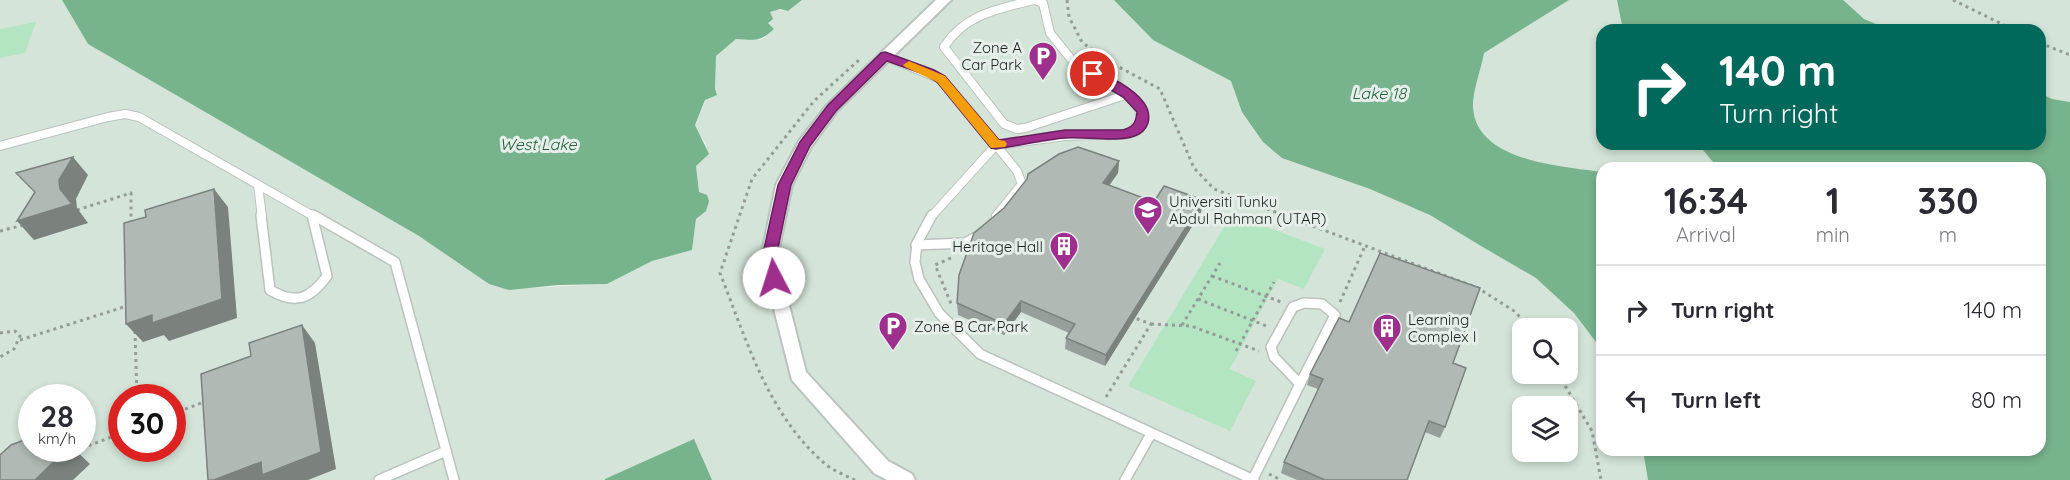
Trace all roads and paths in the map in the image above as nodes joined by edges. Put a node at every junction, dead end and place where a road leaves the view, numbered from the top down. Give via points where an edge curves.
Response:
1 (944, 0) edge
2 (1034, 0) edge
3 (1067, 0) edge
4 (1953, 0) edge
5 (2002, 24) edge
6 (2046, 45) edge
7 (865, 54) dead end
8 (2070, 55) edge
9 (885, 56) junction
10 (1128, 94) junction
11 (996, 145) junction
12 (0, 146) edge
13 (258, 185) junction
14 (67, 213) edge
15 (312, 215) junction
16 (33, 222) edge
17 (990, 223) edge
18 (0, 231) edge
19 (131, 232) edge
20 (983, 232) edge
21 (916, 245) junction
22 (1365, 246) junction
23 (960, 257) dead end
24 (1220, 263) dead end
25 (1212, 276) junction
26 (1274, 282) dead end
27 (1265, 297) junction
28 (1198, 299) junction
29 (134, 304) edge
30 (953, 309) dead end
31 (1125, 314) edge
32 (1335, 315) junction
33 (1522, 318) edge
34 (1253, 320) junction
35 (1151, 324) junction
36 (1182, 325) junction
37 (135, 327) edge
38 (0, 333) edge
39 (20, 340) junction
40 (1240, 344) junction
41 (1236, 351) dead end
42 (0, 357) edge
43 (1274, 357) junction
44 (137, 384) edge
45 (1564, 384) edge
46 (1301, 385) junction
47 (1099, 394) dead end
48 (1105, 397) junction
49 (1116, 402) dead end
50 (186, 409) edge
51 (206, 412) edge
52 (1151, 434) junction
53 (446, 452) junction
54 (1596, 453) edge
55 (1597, 456) edge
56 (1257, 469) junction
57 (379, 480) edge
58 (454, 480) edge
59 (855, 480) edge
60 (905, 480) edge
61 (1125, 480) edge
62 (1253, 480) edge
63 (1281, 480) edge
64 (1601, 480) edge

1 - 9 street
2 - 10 lane via 1043,3 1050,33 1071,59
2 - 10 lane via 975,15 944,47 1005,124 1024,128
3 - 22 path via 1069,17 1082,42 1104,59 1160,89 1194,168 1206,182 1222,194
4 - 5 path
6 - 8 path
7 - 59 path via 814,101 752,179 720,273 763,380 794,432 824,464
9 - 11 lane via 941,79
9 - 60 street via 832,108 804,145 784,185 769,258 798,375 881,467
10 - 11 lane via 1144,112 1143,122 1135,131 1065,134
11 - 17 lane via 1017,171 1022,184
11 - 21 lane via 924,226
12 - 13 lane via 125,114 139,117
13 - 15 lane
13 - 15 lane via 270,290 283,299 300,299 317,291 327,276
14 - 19 path via 131,193
15 - 53 lane via 395,262
16 - 18 path
20 - 21 lane via 965,243
21 - 52 lane via 915,268 928,299 980,354
22 - 32 path
22 - 33 path via 1478,288
23 - 30 path via 935,265
24 - 25 path
25 - 27 path
25 - 28 path
26 - 27 path
27 - 34 path
28 - 34 path
28 - 36 path
29 - 39 path
31 - 35 path
32 - 43 lane via 1316,303 1293,307 1271,347
32 - 46 lane
34 - 40 path
35 - 36 path
35 - 48 path
36 - 40 path
37 - 44 path
38 - 39 path via 15,332
39 - 42 path
40 - 41 path
40 - 43 path
43 - 46 lane
45 - 54 path via 1592,431
46 - 56 lane
47 - 48 path
48 - 49 path
50 - 51 path via 206,401
52 - 61 lane
52 - 62 lane
53 - 57 lane
53 - 58 lane
55 - 64 path
56 - 62 lane
56 - 63 path

